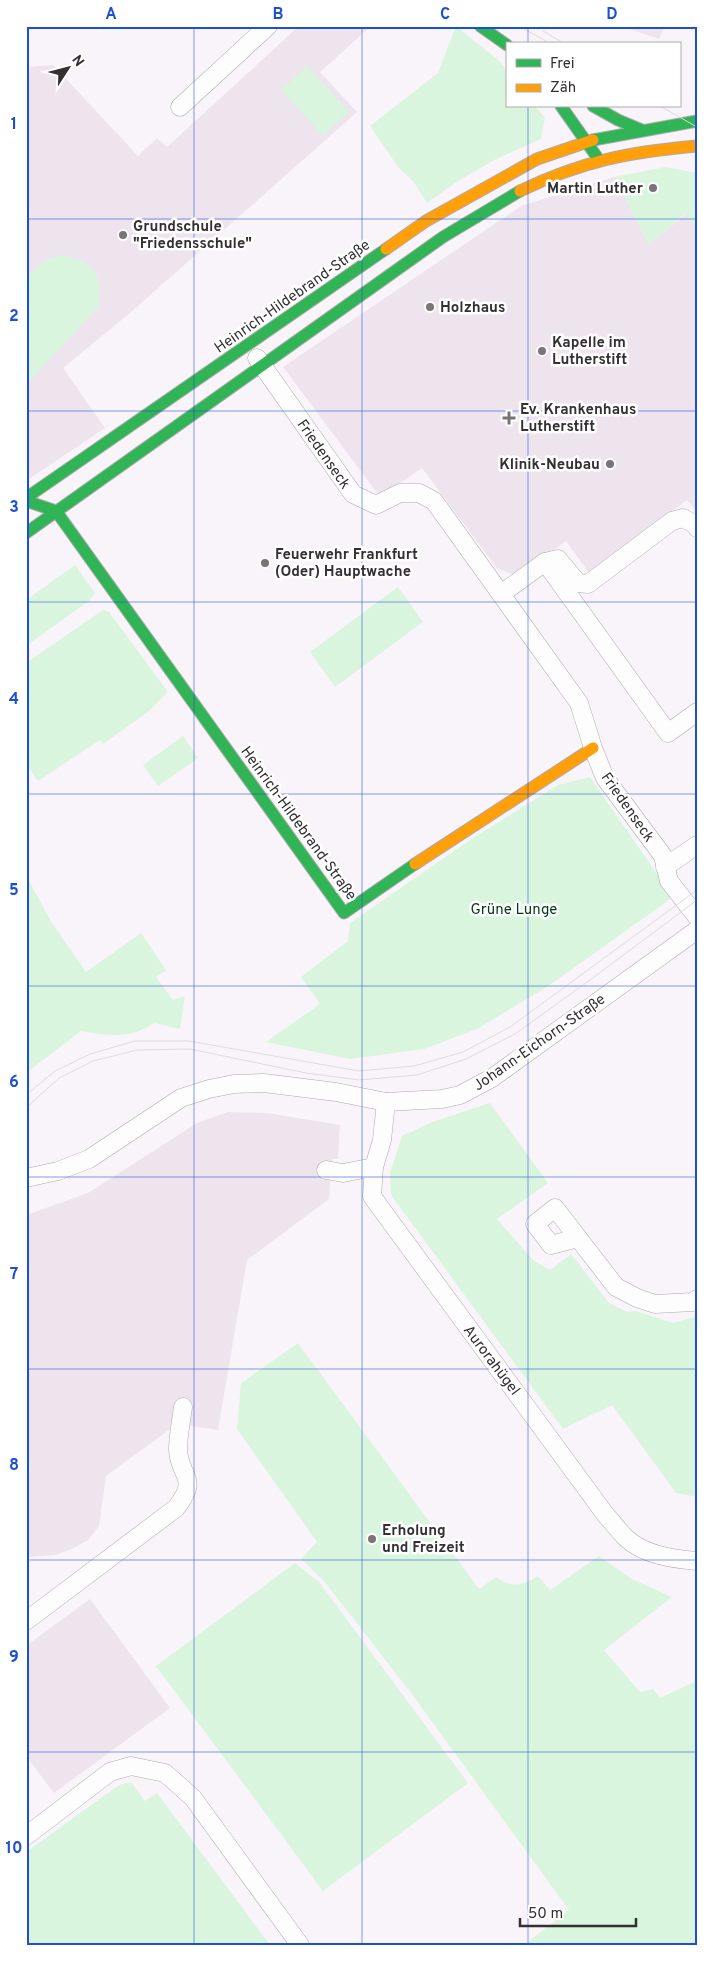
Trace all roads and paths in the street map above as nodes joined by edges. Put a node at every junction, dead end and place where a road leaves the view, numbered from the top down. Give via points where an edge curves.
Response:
1 (268, 26) edge
2 (480, 26) edge
3 (506, 44) edge
4 (180, 107) dead end
5 (562, 108) edge
6 (597, 108) edge
7 (697, 121) edge
8 (642, 130) junction
9 (587, 141) junction
10 (697, 146) edge
11 (599, 160) junction
12 (248, 345) junction
13 (262, 365) junction
14 (26, 500) edge
15 (56, 511) junction
16 (697, 528) edge
17 (26, 533) edge
18 (545, 562) junction
19 (501, 594) junction
20 (697, 712) edge
21 (593, 748) junction
22 (697, 845) edge
23 (665, 867) junction
24 (697, 917) edge
25 (697, 930) edge
26 (386, 1102) junction
27 (374, 1167) junction
28 (326, 1170) dead end
29 (26, 1178) edge
30 (578, 1238) dead end
31 (697, 1299) edge
32 (183, 1407) dead end
33 (697, 1562) edge
34 (26, 1621) edge
35 (26, 1836) edge
36 (300, 1945) edge

1 - 4 street
2 - 3 main road
5 - 9 main road
6 - 8 main road
7 - 8 main road, Heinrich-Hildebrand-Straße
8 - 9 main road, Heinrich-Hildebrand-Straße
9 - 11 main road
9 - 12 main road, Heinrich-Hildebrand-Straße via 537,159 426,221
10 - 11 main road
11 - 13 main road via 504,198 443,237
12 - 13 street, Friedenseck
12 - 14 main road, Heinrich-Hildebrand-Straße
13 - 15 main road
13 - 19 street, Friedenseck via 353,494 376,505 400,493 419,493 434,501
14 - 15 main road, Heinrich-Hildebrand-Straße
15 - 17 main road
15 - 21 main road, Heinrich-Hildebrand-Straße via 344,913
16 - 18 street via 683,518 672,521 588,584 578,583 558,559
18 - 19 street
18 - 20 street via 668,733
19 - 21 street, Friedenseck via 578,703
21 - 23 street, Friedenseck via 605,778 663,856
22 - 23 street
23 - 24 street, Friedenseck via 669,881
25 - 26 street, Johann-Eichorn-Straße via 492,1078 460,1095
26 - 27 street, Aurorahügel via 382,1140
26 - 29 street, Johann-Eichorn-Straße via 336,1092 264,1084 234,1084 209,1089 181,1098 89,1159
27 - 28 street via 343,1173
27 - 33 street, Aurorahügel via 372,1196 605,1514 627,1539 643,1549
30 - 31 street via 616,1287 636,1298 655,1304 693,1302
32 - 34 street via 178,1452 188,1483 176,1508
35 - 36 street via 110,1772 131,1766 165,1773 193,1798

